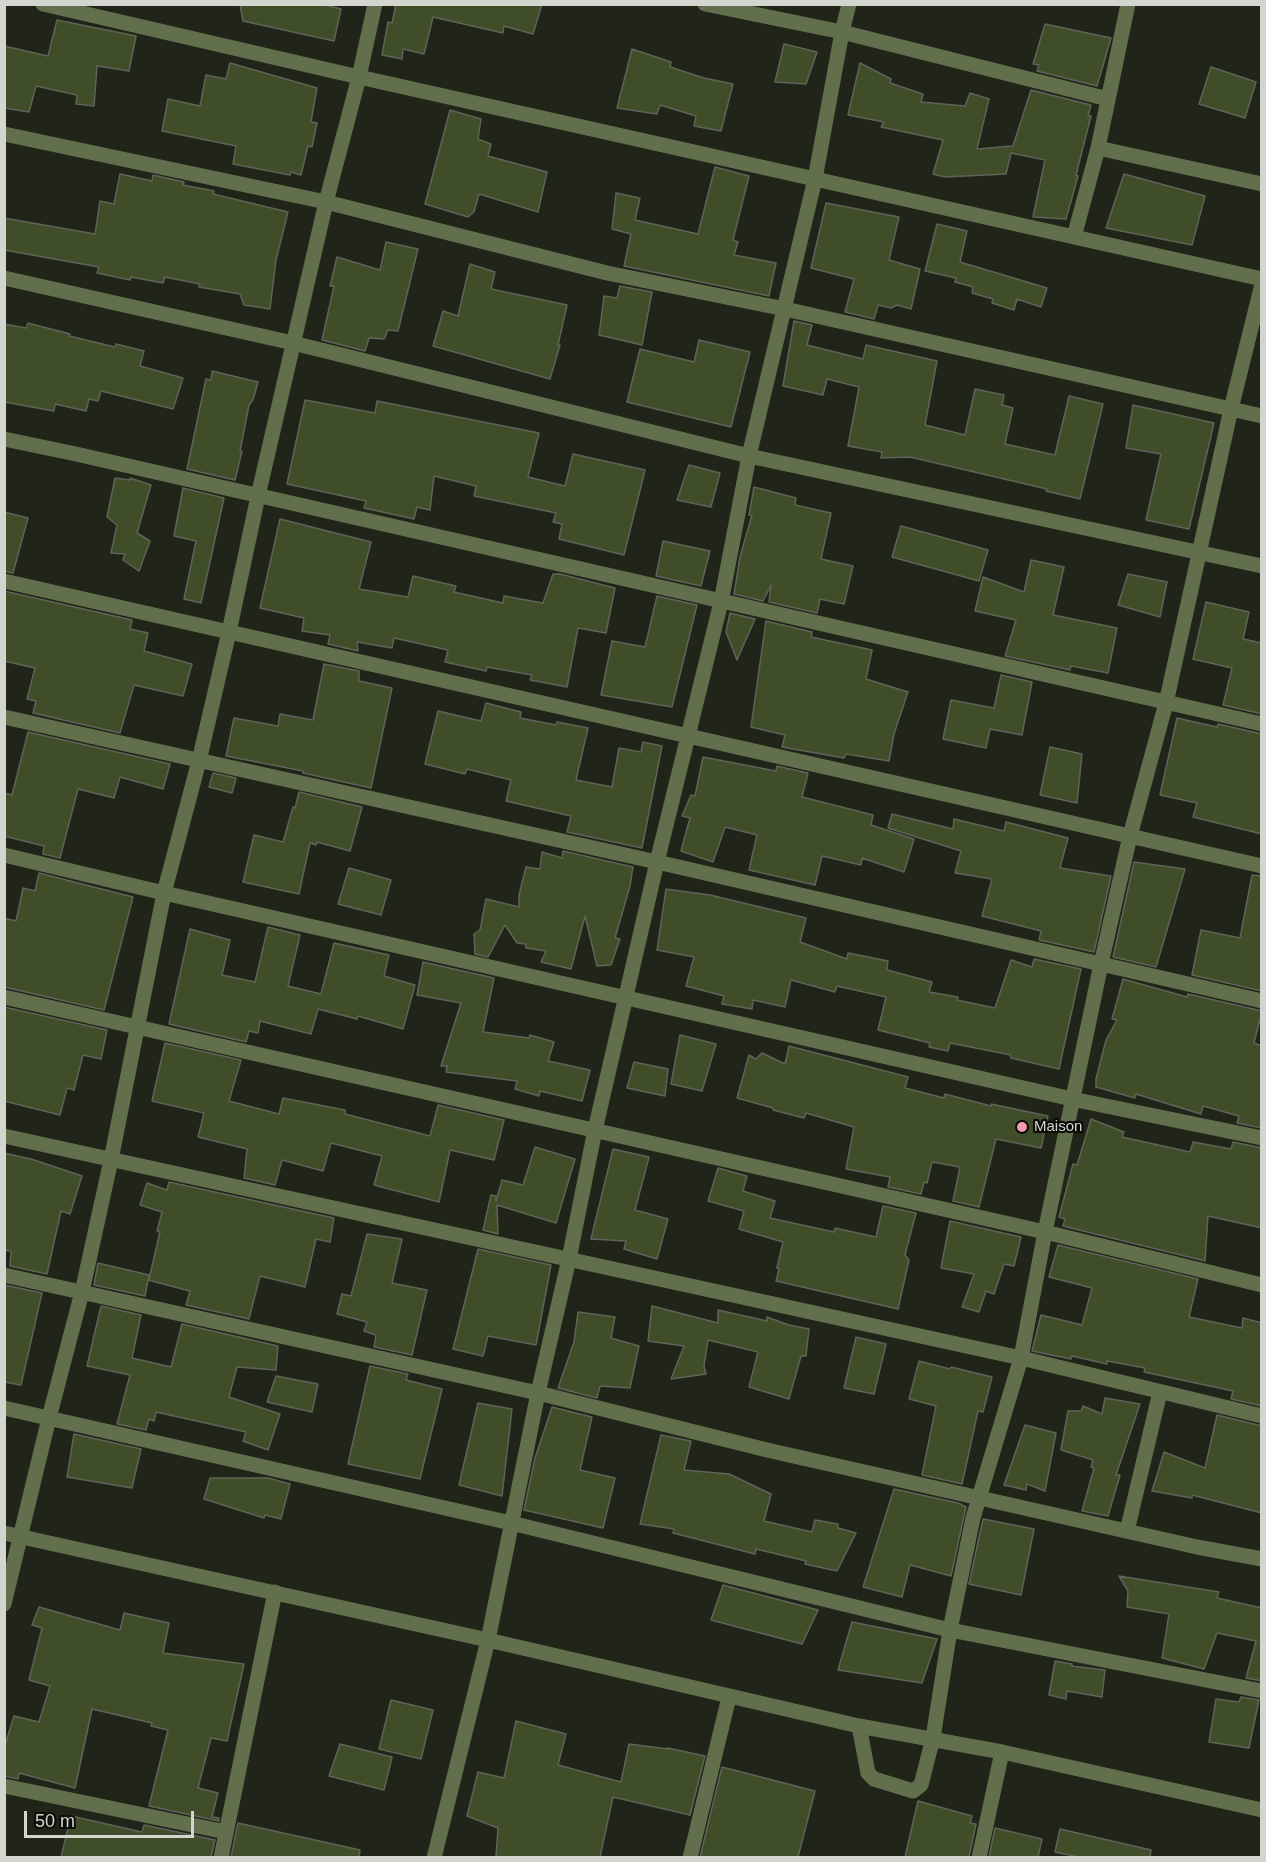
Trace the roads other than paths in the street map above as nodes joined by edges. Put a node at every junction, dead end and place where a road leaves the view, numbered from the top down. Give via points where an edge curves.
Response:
1 (43, 4) edge
2 (375, 4) edge
3 (705, 4) edge
4 (849, 4) edge
5 (1128, 4) edge
6 (842, 32) junction
7 (359, 77) junction
8 (1108, 99) junction
9 (4, 134) edge
10 (1098, 148) junction
11 (815, 179) junction
12 (1262, 184) edge
13 (326, 202) junction
14 (1074, 237) junction
15 (4, 278) edge
16 (1262, 279) edge
17 (1262, 284) edge
18 (785, 309) junction
19 (293, 343) junction
20 (1231, 409) junction
21 (1262, 416) edge
22 (4, 439) edge
23 (749, 456) junction
24 (258, 496) junction
25 (1200, 552) junction
26 (1262, 566) edge
27 (4, 581) edge
28 (721, 602) junction
29 (229, 632) junction
30 (1166, 703) junction
31 (4, 717) edge
32 (1262, 724) edge
33 (688, 736) junction
34 (199, 761) junction
35 (1130, 836) junction
36 (4, 855) edge
37 (657, 862) junction
38 (1262, 866) edge
39 (164, 893) junction
40 (1101, 964) junction
41 (4, 997) edge
42 (626, 997) junction
43 (1262, 1001) edge
44 (137, 1026) junction
45 (1072, 1100) junction
46 (595, 1130) junction
47 (4, 1136) edge
48 (1262, 1138) edge
49 (111, 1160) junction
50 (1045, 1232) junction
51 (569, 1259) junction
52 (4, 1275) edge
53 (1262, 1285) edge
54 (82, 1292) junction
55 (1022, 1358) junction
56 (1160, 1392) junction
57 (538, 1393) junction
58 (4, 1408) edge
59 (1262, 1416) edge
60 (49, 1418) junction
61 (978, 1496) junction
62 (511, 1523) junction
63 (1127, 1531) junction
64 (4, 1533) edge
65 (20, 1536) junction
66 (1262, 1559) edge
67 (275, 1592) junction
68 (4, 1604) edge
69 (950, 1630) junction
70 (488, 1640) junction
71 (1262, 1691) edge
72 (729, 1697) junction
73 (859, 1726) junction
74 (933, 1738) junction
75 (1002, 1752) junction
76 (4, 1786) edge
77 (1262, 1810) edge
78 (226, 1832) junction
79 (221, 1857) edge
80 (434, 1857) edge
81 (690, 1857) edge
82 (979, 1857) edge

1 - 7 street
2 - 7 street
3 - 6 street
4 - 6 street
5 - 8 street
6 - 8 street
6 - 11 street
7 - 11 street
7 - 13 street
8 - 10 street
9 - 13 street
10 - 12 street
10 - 14 street
11 - 14 street
11 - 18 street
13 - 18 street via 607,273
13 - 19 street
14 - 16 street
15 - 19 street
17 - 20 street
18 - 20 street
18 - 23 street
19 - 23 street
19 - 24 street
20 - 21 street
20 - 25 street
22 - 24 street
23 - 25 street
23 - 28 street
24 - 28 street
24 - 29 street
25 - 26 street
25 - 30 street
27 - 29 street
28 - 30 street
28 - 33 street
29 - 33 street
29 - 34 street
30 - 32 street
30 - 35 street
31 - 34 street
33 - 35 street
33 - 37 street
34 - 37 street
34 - 39 street
35 - 38 street
35 - 40 street
36 - 39 street
37 - 40 street
37 - 42 street
39 - 42 street
39 - 44 street
40 - 43 street
40 - 45 street
41 - 44 street
42 - 45 street
42 - 46 street
44 - 46 street
44 - 49 street
45 - 48 street
45 - 50 street
46 - 50 street
46 - 51 street
47 - 49 street
49 - 51 street
49 - 54 street
50 - 53 street
50 - 55 street
51 - 55 street
51 - 57 street
52 - 54 street
54 - 57 street
54 - 60 street
55 - 56 street
55 - 61 street
56 - 59 street
56 - 63 street
57 - 61 street via 767,1450
57 - 62 street
58 - 60 street
60 - 62 street
60 - 65 street
61 - 63 street
61 - 69 street
62 - 69 street
62 - 70 street
63 - 66 street
64 - 65 street
65 - 67 street
65 - 68 street
67 - 70 street
67 - 78 street
69 - 71 street
69 - 74 street
70 - 72 street
70 - 80 street
72 - 73 street
72 - 81 street
73 - 74 street
73 - 74 street via 868,1773 874,1779 913,1791 921,1785
74 - 75 street
75 - 77 street
75 - 82 street
76 - 78 street
78 - 79 street

